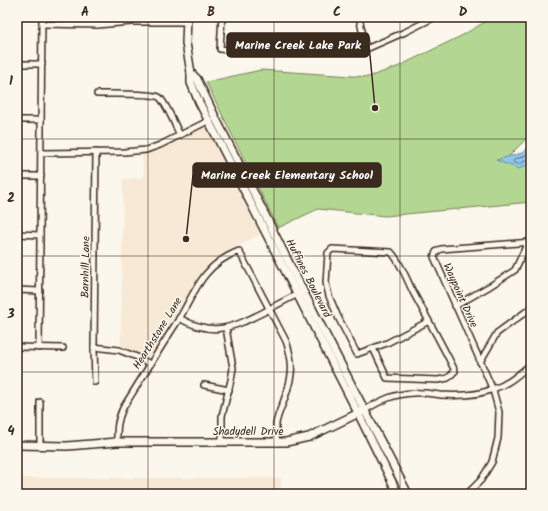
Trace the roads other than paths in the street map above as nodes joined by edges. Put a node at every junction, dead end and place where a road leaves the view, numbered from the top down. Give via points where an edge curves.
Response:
1 (42, 17) edge
2 (98, 17) edge
3 (222, 17) edge
4 (359, 17) edge
5 (435, 17) edge
6 (152, 20) edge
7 (186, 20) edge
8 (42, 24) junction
9 (97, 25) junction
10 (366, 49) junction
11 (17, 64) edge
12 (42, 64) junction
13 (97, 94) dead end
14 (211, 119) junction
15 (17, 120) edge
16 (41, 120) junction
17 (180, 135) junction
18 (96, 152) junction
19 (41, 153) junction
20 (17, 176) edge
21 (41, 176) junction
22 (257, 198) junction
23 (250, 202) junction
24 (17, 234) edge
25 (40, 234) junction
26 (530, 242) edge
27 (17, 290) edge
28 (40, 290) junction
29 (300, 293) junction
30 (455, 306) junction
31 (531, 308) edge
32 (269, 309) junction
33 (179, 318) junction
34 (429, 321) junction
35 (226, 328) junction
36 (94, 347) junction
37 (17, 348) edge
38 (39, 348) junction
39 (63, 348) dead end
40 (373, 348) junction
41 (480, 362) junction
42 (150, 364) junction
43 (531, 364) edge
44 (95, 382) dead end
45 (204, 385) dead end
46 (229, 390) junction
47 (493, 390) junction
48 (40, 402) dead end
49 (362, 411) junction
50 (117, 442) junction
51 (222, 442) junction
52 (276, 443) junction
53 (17, 445) edge
54 (40, 445) junction
55 (398, 494) edge
56 (408, 494) edge
57 (467, 494) edge

1 - 8 street
2 - 9 street
3 - 10 street via 220,49 228,50 258,43
4 - 10 street
5 - 10 street
6 - 7 street
6 - 9 street
7 - 14 main road, Huffines Boulevard via 191,82 199,102
8 - 9 street
8 - 12 street
11 - 12 street
12 - 16 street
13 - 17 street via 159,97
14 - 17 street
14 - 22 main road, Huffines Boulevard
14 - 23 main road, Huffines Boulevard
15 - 16 street
16 - 19 street
17 - 18 street via 146,150
18 - 19 street
18 - 36 street, Barnhill Lane
19 - 21 street
20 - 21 street
21 - 25 street
22 - 23 street
22 - 29 main road, Huffines Boulevard
23 - 29 main road, Huffines Boulevard
24 - 25 street
25 - 28 street
26 - 30 street via 515,270
26 - 30 street, Waypoint Drive via 441,249 436,252 436,264
27 - 28 street
28 - 38 street
29 - 32 street
29 - 49 main road, Huffines Boulevard
30 - 41 street, Waypoint Drive
31 - 41 street via 498,333
32 - 33 street, Hearthstone Lane via 238,251 223,258 206,273
32 - 35 street
32 - 52 street via 286,340 292,361 290,385 276,425
33 - 35 street via 205,328
33 - 42 street, Hearthstone Lane
34 - 40 street
34 - 40 street via 455,371 448,378 387,378
34 - 40 street, Huffines Boulevard via 391,252 332,249 328,253 326,283 330,298 357,354
35 - 46 street via 233,368
36 - 42 street via 119,350
36 - 44 street, Barnhill Lane
37 - 38 street
38 - 39 street
41 - 47 street, Waypoint Drive
42 - 50 street, Hearthstone Lane via 123,408 117,427
43 - 47 street, Shadydell Drive via 510,382
45 - 46 street
46 - 51 street via 222,416
47 - 49 street, Shadydell Drive via 461,395 396,395
47 - 57 street, Waypoint Drive via 499,412 498,438 492,462 481,480
48 - 54 street
49 - 52 main road, Shadydell Drive via 309,437
49 - 55 main road, Huffines Boulevard
49 - 56 main road, Huffines Boulevard
50 - 51 main road, Shadydell Drive
50 - 54 main road, Shadydell Drive via 67,446
51 - 52 main road, Shadydell Drive
53 - 54 main road, Shadydell Drive

